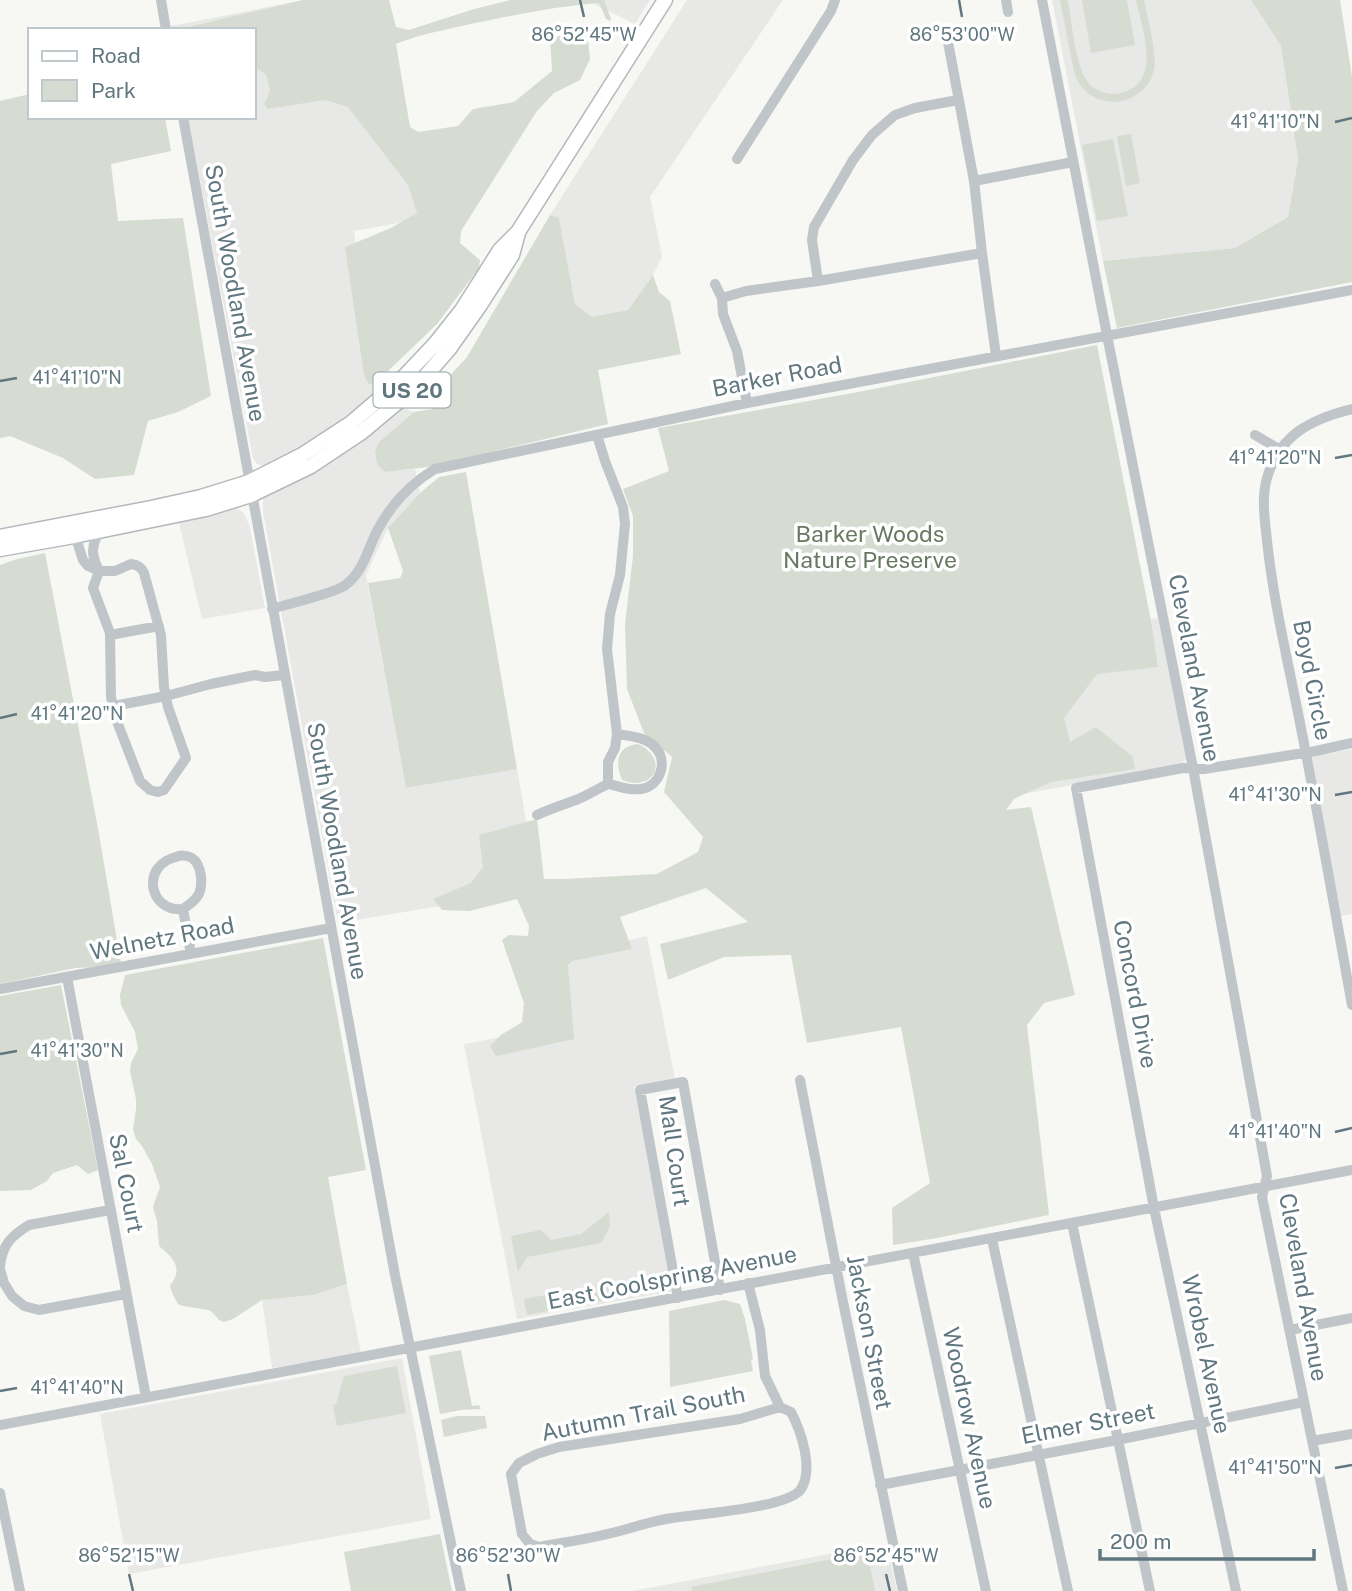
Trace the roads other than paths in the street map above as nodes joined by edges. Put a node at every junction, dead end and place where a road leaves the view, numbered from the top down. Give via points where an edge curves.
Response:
1 (161, 0) edge
2 (665, 0) edge
3 (835, 0) edge
4 (1006, 0) edge
5 (1042, 0) edge
6 (1008, 12) dead end
7 (166, 28) edge
8 (948, 43) dead end
9 (958, 100) junction
10 (183, 119) edge
11 (737, 159) dead end
12 (1073, 162) junction
13 (974, 181) junction
14 (982, 253) junction
15 (818, 281) junction
16 (715, 284) dead end
17 (1352, 290) edge
18 (722, 299) junction
19 (1107, 335) junction
20 (996, 356) junction
21 (747, 403) junction
22 (1352, 409) edge
23 (597, 435) junction
24 (1255, 435) dead end
25 (1279, 449) junction
26 (250, 488) junction
27 (73, 529) junction
28 (99, 531) junction
29 (0, 537) edge
30 (0, 549) edge
31 (99, 571) junction
32 (272, 609) junction
33 (159, 626) junction
34 (110, 635) junction
35 (285, 675) junction
36 (166, 696) junction
37 (114, 706) junction
38 (617, 734) junction
39 (1352, 743) edge
40 (1306, 753) junction
41 (1193, 768) junction
42 (608, 784) junction
43 (537, 816) dead end
44 (183, 909) junction
45 (331, 928) junction
46 (191, 954) junction
47 (67, 977) junction
48 (0, 989) edge
49 (1352, 1003) edge
50 (800, 1080) dead end
51 (1352, 1170) edge
52 (1265, 1186) junction
53 (1154, 1208) junction
54 (110, 1210) junction
55 (1072, 1223) junction
56 (992, 1238) junction
57 (913, 1254) junction
58 (836, 1267) junction
59 (0, 1268) edge
60 (748, 1283) junction
61 (720, 1290) junction
62 (126, 1294) junction
63 (678, 1298) junction
64 (1352, 1318) edge
65 (1290, 1330) junction
66 (410, 1349) junction
67 (146, 1397) junction
68 (1304, 1402) junction
69 (780, 1407) junction
70 (1200, 1423) junction
71 (0, 1425) edge
72 (1352, 1434) edge
73 (1117, 1440) junction
74 (1312, 1441) junction
75 (1038, 1455) junction
76 (960, 1470) junction
77 (880, 1485) junction
78 (0, 1493) edge
79 (20, 1591) edge
80 (461, 1591) edge
81 (903, 1591) edge
82 (986, 1591) edge
83 (1068, 1591) edge
84 (1150, 1591) edge
85 (1236, 1591) edge
86 (1343, 1591) edge

1 - 7 street
2 - 26 main road, US 20 via 519,232 512,255 449,349 417,386 335,451 311,466
3 - 11 street
4 - 6 street
5 - 12 street, Cleveland Avenue
8 - 9 street
9 - 13 street
9 - 15 street via 895,115 872,135 814,226
10 - 26 street, South Woodland Avenue
12 - 13 street
12 - 19 street, Cleveland Avenue
13 - 14 street
14 - 15 street
14 - 20 street
15 - 18 street
16 - 18 street
17 - 19 street, Barker Road
18 - 21 street
19 - 20 street, Barker Road
19 - 41 street, Cleveland Avenue
20 - 21 street, Barker Road
21 - 23 street, Barker Road
22 - 25 street, Boyd Circle via 1299,429
23 - 32 street, Barker Road via 435,468 393,506 357,573 343,587
23 - 38 street via 625,524 607,649
24 - 25 street
25 - 40 street, Boyd Circle via 1263,503 1270,572
26 - 27 main road, US 20
26 - 28 main road, US 20 via 206,509
26 - 32 street, South Woodland Avenue
27 - 28 main road, US 20
27 - 29 main road, US 20
27 - 30 main road, US 20
27 - 31 street via 83,560
28 - 31 street via 92,552
31 - 33 street via 131,565 141,568
31 - 34 street via 93,588
32 - 35 street, South Woodland Avenue
33 - 34 street
33 - 36 street
34 - 37 street
35 - 36 street via 255,675
35 - 45 street, South Woodland Avenue
36 - 37 street
36 - 37 street via 186,758 158,792 140,781
38 - 42 street via 608,762
38 - 42 street via 652,744 662,764 660,775 644,789
39 - 40 street
40 - 41 street
40 - 49 street, Boyd Circle
41 - 52 street, Cleveland Avenue via 1267,1176
41 - 53 street, Concord Drive via 1076,788
42 - 43 street
44 - 44 street via 199,894 201,884 197,865 183,855 163,862 152,880 164,904
44 - 46 street
45 - 46 street, Welnetz Road
45 - 66 street, South Woodland Avenue
46 - 47 street, Welnetz Road
47 - 48 street, Welnetz Road
47 - 54 street, Sal Court
50 - 58 street, Jackson Street
51 - 52 street, East Coolspring Avenue
52 - 53 street, East Coolspring Avenue
52 - 65 street, Cleveland Avenue via 1262,1197
53 - 55 street, East Coolspring Avenue
53 - 70 street, Wrobel Avenue
54 - 59 street via 29,1225 6,1244
54 - 62 street, Sal Court
55 - 56 street, East Coolspring Avenue
55 - 73 street
56 - 57 street, East Coolspring Avenue
56 - 75 street
57 - 58 street, East Coolspring Avenue
57 - 76 street, Woodrow Avenue
58 - 60 street, East Coolspring Avenue
58 - 77 street, Jackson Street
59 - 62 street via 12,1296 38,1310
60 - 61 street, East Coolspring Avenue
60 - 69 street via 765,1376
61 - 63 street, East Coolspring Avenue
61 - 63 street, Mall Court via 682,1082 640,1090
62 - 67 street, Sal Court
63 - 66 street, East Coolspring Avenue
64 - 65 street
65 - 68 street, Cleveland Avenue
66 - 67 street, East Coolspring Avenue
66 - 80 street, South Woodland Avenue
67 - 71 street, East Coolspring Avenue
68 - 70 street, Elmer Street
68 - 74 street, Cleveland Avenue
69 - 69 street, Autumn Trail South via 740,1419 537,1454 519,1463 511,1474 522,1534 539,1547 794,1496 806,1475 805,1454 798,1425 791,1412
70 - 73 street, Elmer Street
70 - 85 street, Wrobel Avenue
72 - 74 street
73 - 75 street, Elmer Street
73 - 84 street
74 - 86 street, Cleveland Avenue
75 - 76 street, Elmer Street
75 - 83 street
76 - 77 street, Elmer Street
76 - 82 street, Woodrow Avenue
77 - 81 street, Jackson Street
78 - 79 street

